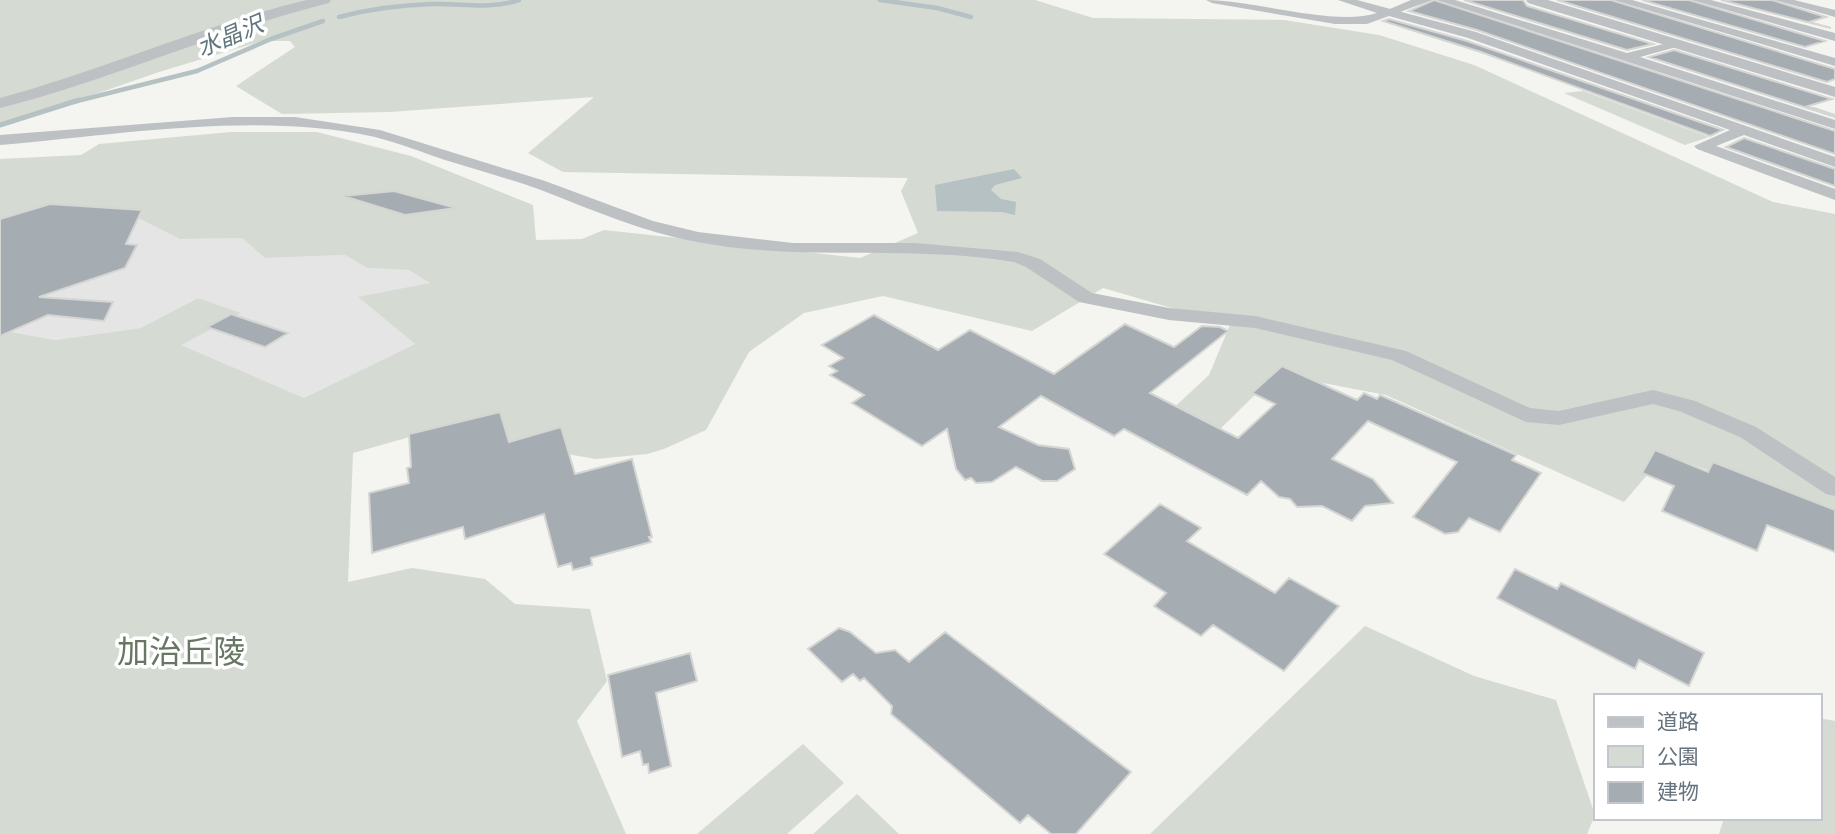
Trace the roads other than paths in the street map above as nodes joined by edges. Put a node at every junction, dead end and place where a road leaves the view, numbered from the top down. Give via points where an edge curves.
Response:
1 (324, 0) edge
2 (1212, 0) edge
3 (1218, 0) edge
4 (1344, 0) edge
5 (1425, 0) edge
6 (1443, 0) edge
7 (1533, 0) edge
8 (1620, 0) edge
9 (1698, 0) edge
10 (1781, 0) edge
11 (1392, 11) junction
12 (1835, 14) edge
13 (1835, 37) edge
14 (1676, 43) junction
15 (1625, 57) junction
16 (1835, 62) edge
17 (1669, 71) junction
18 (1616, 86) junction
19 (1835, 92) edge
20 (0, 103) edge
21 (1835, 125) edge
22 (1743, 130) junction
23 (0, 140) edge
24 (1835, 162) edge
25 (1835, 195) edge
26 (1835, 488) edge

1 - 20 street
2 - 3 street
3 - 11 street via 1335,20 1367,20
4 - 11 street
5 - 11 street
6 - 15 street
7 - 14 street
8 - 16 street
9 - 13 street
10 - 12 street
11 - 18 street
14 - 15 street
14 - 19 street
15 - 17 street
17 - 18 street
17 - 21 street
18 - 22 street
22 - 24 street
22 - 25 street via 1702,146
23 - 26 street via 233,121 295,121 349,128 539,184 647,225 698,237 793,248 915,248 1018,257 1086,298 1169,314 1255,322 1399,355 1526,415 1559,418 1653,397 1748,432

